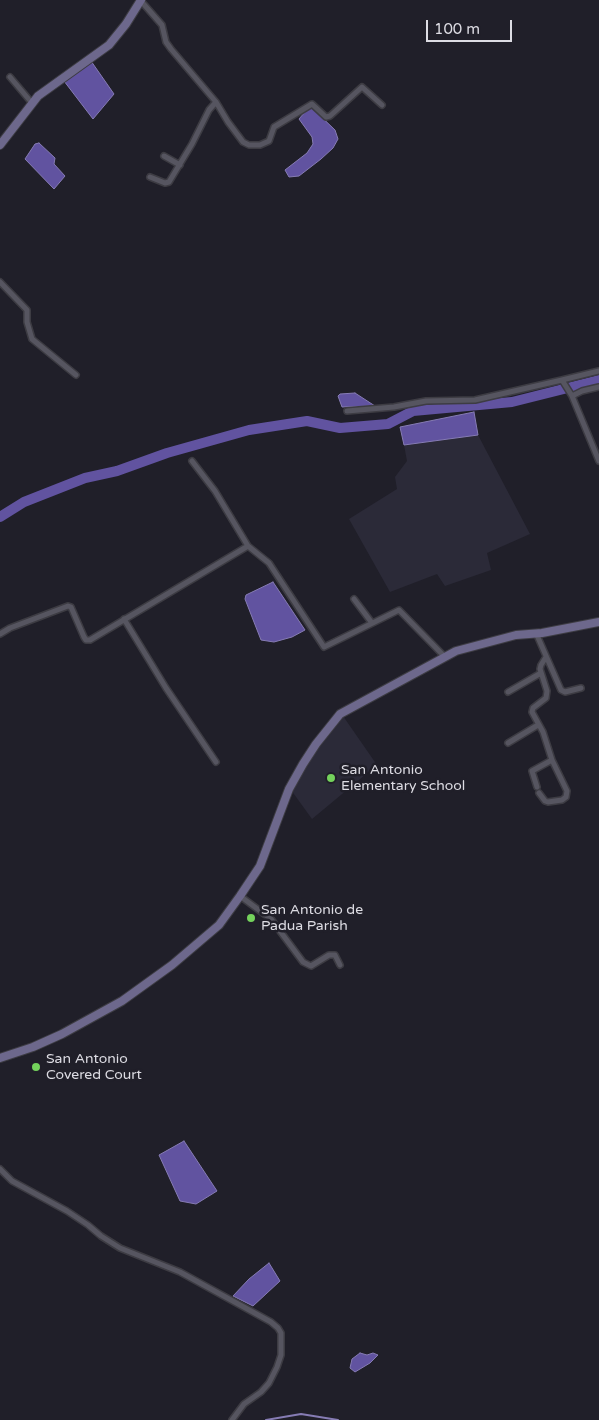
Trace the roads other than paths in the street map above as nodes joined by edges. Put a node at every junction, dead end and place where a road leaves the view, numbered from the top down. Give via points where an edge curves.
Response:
1 (141, 0) edge
2 (10, 78) dead end
3 (216, 102) junction
4 (32, 103) junction
5 (382, 105) dead end
6 (0, 145) edge
7 (164, 156) dead end
8 (180, 165) junction
9 (150, 177) dead end
10 (0, 282) edge
11 (599, 371) edge
12 (76, 375) dead end
13 (563, 382) junction
14 (599, 387) edge
15 (571, 394) junction
16 (347, 411) dead end
17 (192, 461) dead end
18 (599, 461) edge
19 (248, 546) junction
20 (354, 599) dead end
21 (124, 619) junction
22 (599, 622) edge
23 (372, 623) junction
24 (536, 633) junction
25 (0, 634) edge
26 (445, 657) junction
27 (546, 657) junction
28 (541, 672) junction
29 (581, 688) dead end
30 (508, 692) dead end
31 (538, 725) junction
32 (508, 743) dead end
33 (552, 760) junction
34 (216, 762) dead end
35 (536, 787) dead end
36 (540, 793) dead end
37 (240, 896) junction
38 (340, 964) dead end
39 (0, 1058) edge
40 (0, 1169) edge
41 (232, 1420) edge

1 - 3 street via 162,25 166,42
1 - 4 street via 109,45
2 - 4 street
3 - 5 street via 243,142 253,146 269,141 274,127 312,104 326,117 330,116 360,87
3 - 8 street
4 - 6 street
7 - 8 street
8 - 9 street via 168,183
10 - 12 street via 27,310 32,339
11 - 13 street
13 - 15 street
13 - 16 street via 475,400 426,401 394,408
14 - 15 street
15 - 18 street
17 - 19 street via 215,491
19 - 21 street
19 - 23 street via 269,562 324,647
20 - 23 street
21 - 25 street via 86,640 68,606
21 - 34 street
22 - 24 street
23 - 26 street via 399,610
24 - 26 street via 516,635
24 - 27 street
26 - 37 street via 340,714 316,744 289,789 260,866
27 - 28 street
27 - 29 street via 561,690
28 - 30 street
28 - 31 street via 547,691 546,698 533,708
31 - 32 street
31 - 33 street
33 - 35 street via 532,771
33 - 36 street via 566,797 545,802
37 - 38 street via 270,919 303,962 311,966 335,955
37 - 39 street via 207,937 122,1001 62,1034
40 - 41 street via 12,1181 68,1211 120,1248 180,1272 278,1328 281,1334 280,1355 269,1383 244,1404

